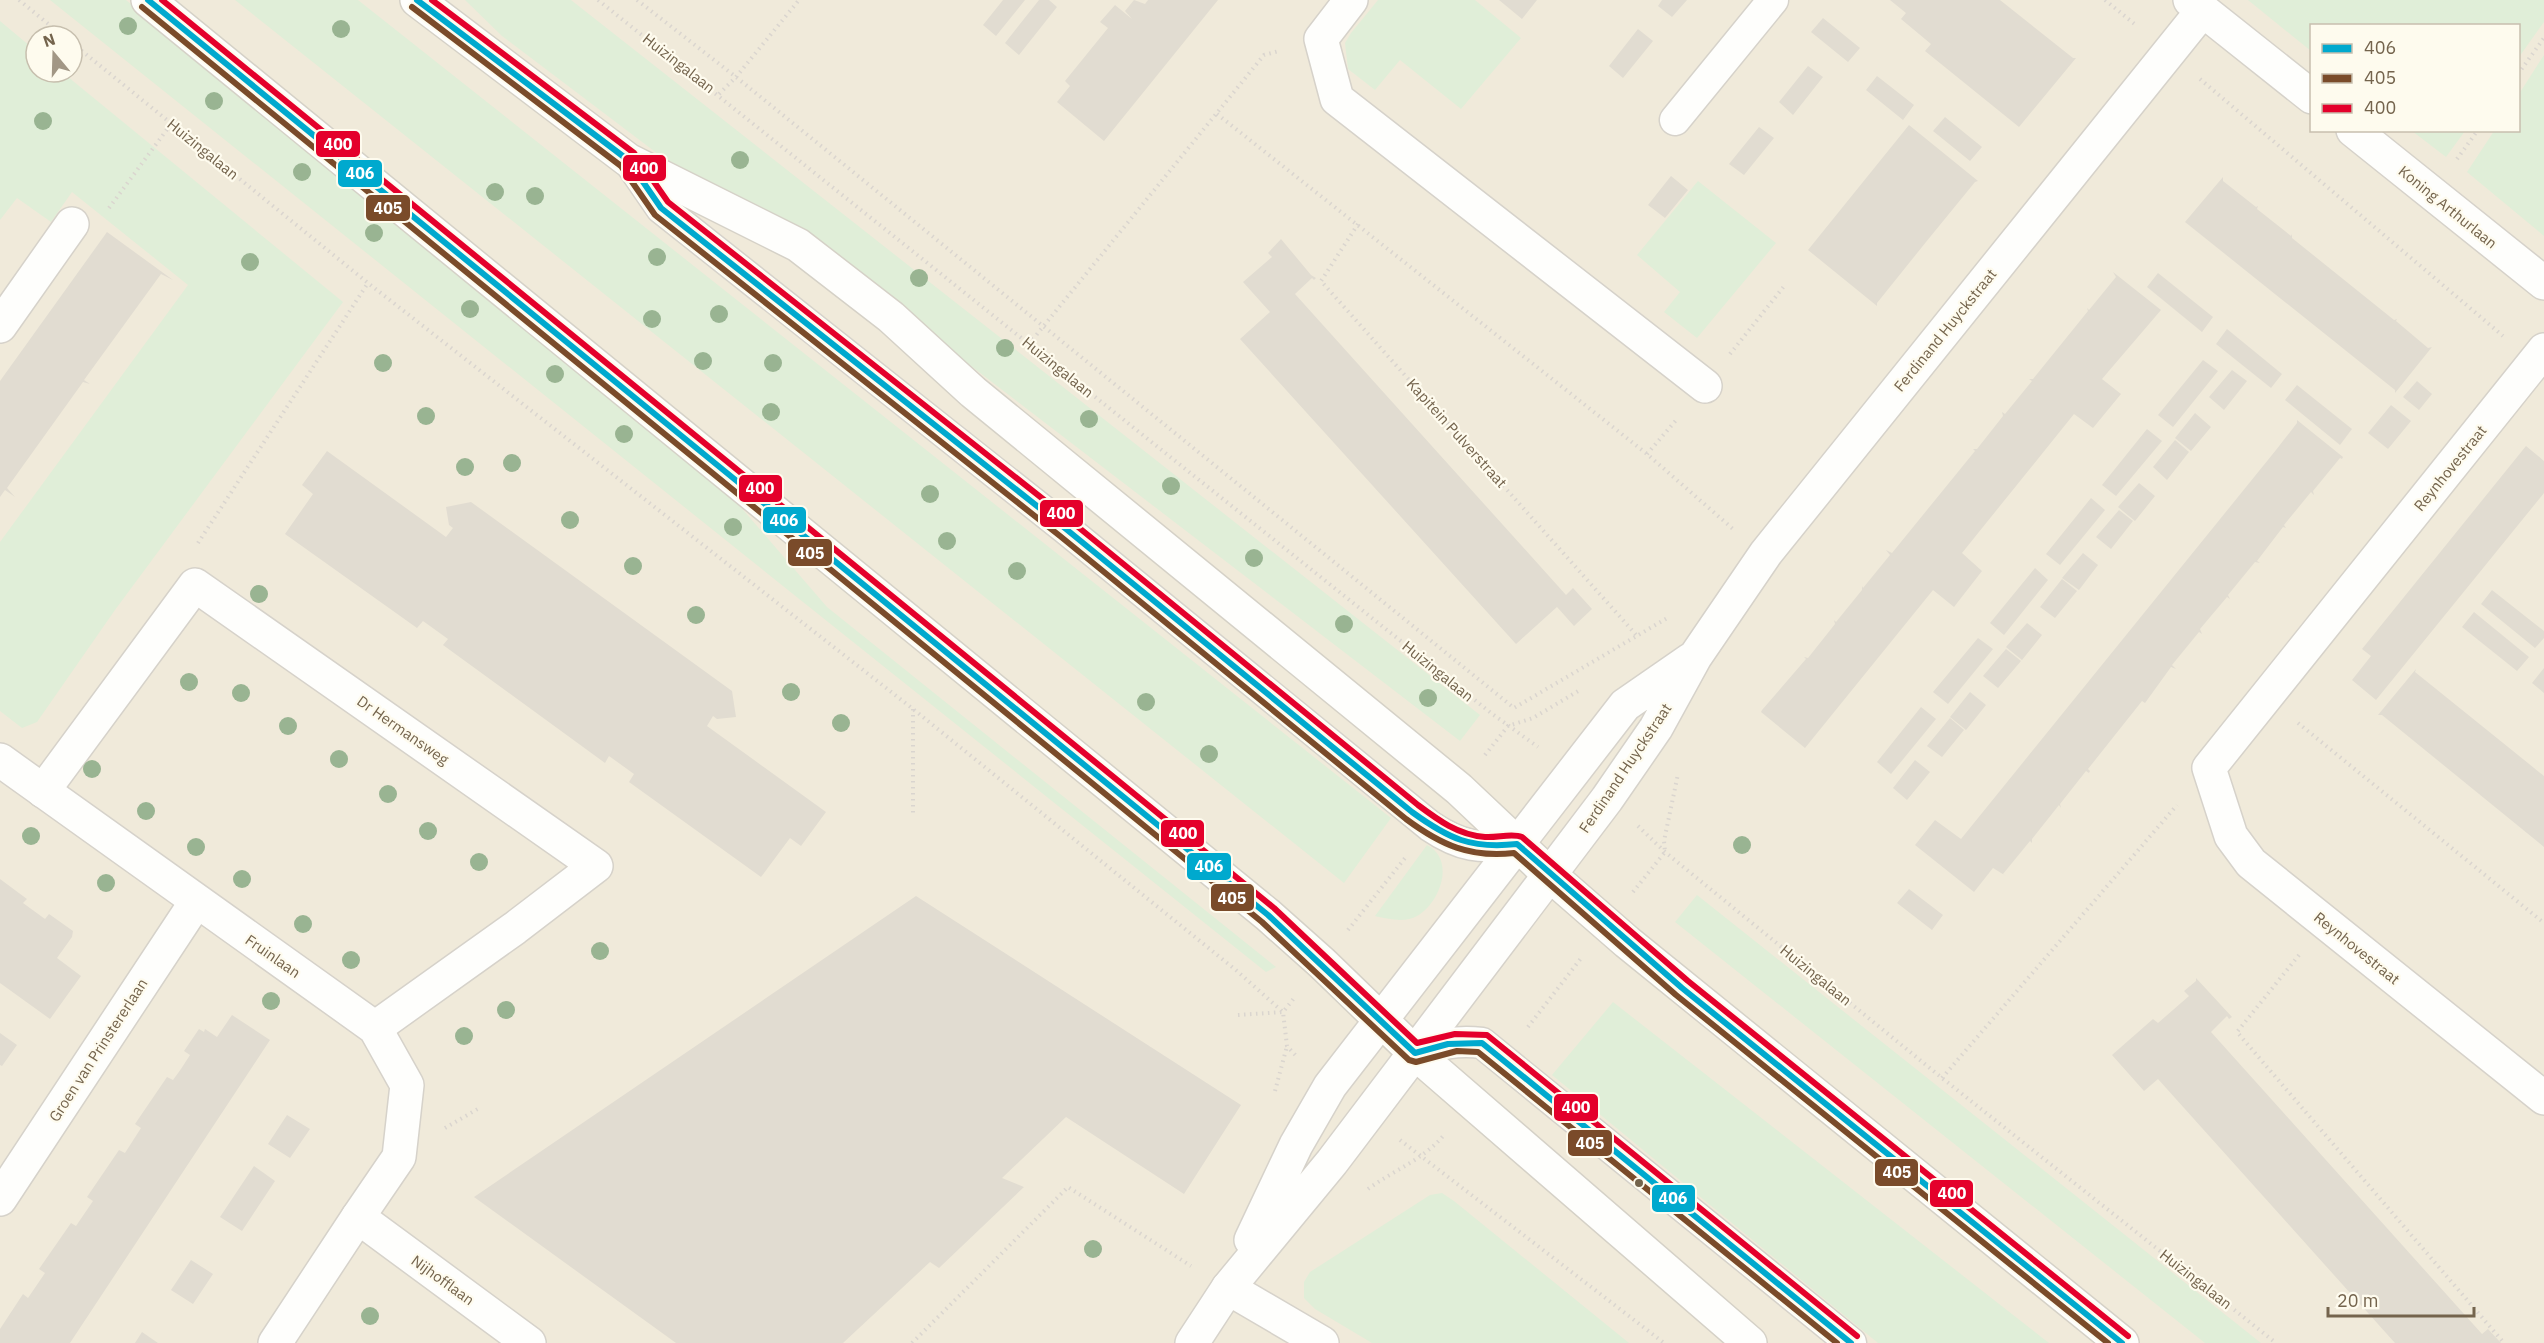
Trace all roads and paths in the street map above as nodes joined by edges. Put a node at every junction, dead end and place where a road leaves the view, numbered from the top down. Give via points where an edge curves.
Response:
1 (19, 0) edge
2 (148, 0) edge
3 (417, 0) edge
4 (598, 0) edge
5 (637, 0) edge
6 (799, 0) edge
7 (1351, 0) edge
8 (1773, 0) edge
9 (2105, 0) edge
10 (2196, 5) edge
11 (48, 24) edge
12 (2544, 38) edge
13 (1321, 39) junction
14 (2169, 52) junction
15 (84, 53) edge
16 (2520, 71) edge
17 (736, 77) junction
18 (719, 94) junction
19 (2310, 95) edge
20 (1217, 114) junction
21 (1675, 120) dead end
22 (171, 124) junction
23 (2355, 132) edge
24 (628, 160) junction
25 (1358, 224) junction
26 (72, 225) joint
27 (368, 283) junction
28 (2544, 283) edge
29 (0, 326) edge
30 (1043, 328) junction
31 (1029, 344) junction
32 (2539, 356) edge
33 (1705, 386) dead end
34 (1766, 554) junction
35 (195, 585) junction
36 (1695, 657) junction
37 (2267, 698) junction
38 (913, 709) junction
39 (1508, 726) junction
40 (0, 760) edge
41 (2209, 768) junction
42 (1572, 772) junction
43 (1459, 789) junction
44 (43, 792) junction
45 (1607, 799) junction
46 (914, 816) dead end
47 (1430, 826) junction
48 (1517, 844) junction
49 (1665, 852) junction
50 (1550, 875) junction
51 (196, 902) junction
52 (2326, 923) junction
53 (2544, 923) edge
54 (1606, 925) junction
55 (1322, 963) junction
56 (1283, 1012) junction
57 (1238, 1015) dead end
58 (1380, 1021) junction
59 (375, 1028) junction
60 (1415, 1053) junction
61 (1502, 1059) junction
62 (1942, 1078) junction
63 (1330, 1086) junction
64 (2544, 1098) edge
65 (1472, 1101) junction
66 (1367, 1115) junction
67 (1423, 1157) junction
68 (0, 1199) edge
69 (358, 1217) junction
70 (1228, 1288) junction
71 (275, 1343) edge
72 (529, 1343) edge
73 (912, 1343) edge
74 (1192, 1343) edge
75 (1322, 1343) edge
76 (1664, 1343) edge
77 (1750, 1343) edge
78 (1851, 1343) edge
79 (2122, 1343) edge
80 (2276, 1343) edge
81 (2504, 1343) edge

1 - 11 path
2 - 55 street
3 - 24 street
4 - 18 path, Huizingalaan
5 - 17 path
6 - 17 path
7 - 13 street
8 - 21 lane
9 - 14 path
10 - 14 street, Ferdinand Huyckstraat
10 - 19 street
12 - 16 path
13 - 20 path via 1264,55
13 - 33 street via 1337,99
14 - 32 path
14 - 34 street, Ferdinand Huyckstraat
15 - 22 path, Huizingalaan
17 - 18 path
17 - 30 path
18 - 31 path, Huizingalaan
20 - 25 path
20 - 30 path
22 - 26 path via 97,225
22 - 27 path, Huizingalaan
23 - 28 street, Koning Arthurlaan
24 - 43 street via 798,245 891,316 982,399
24 - 47 lane via 661,208 1066,529
25 - 30 path, Kapitein Pulverstraat via 1321,281 1638,637 1514,708
25 - 34 path
26 - 29 street
27 - 35 path via 198,540
27 - 38 path, Huizingalaan
30 - 31 path
31 - 39 path, Huizingalaan
32 - 37 street, Reynhovestraat
34 - 36 street, Ferdinand Huyckstraat
35 - 44 street
35 - 59 street, Dr Hermansweg via 596,866
36 - 42 street, Ferdinand Huyckstraat via 1625,705
36 - 45 street, Ferdinand Huyckstraat via 1656,728
37 - 41 street, Reynhovestraat
37 - 53 path
38 - 46 path
38 - 56 path, Huizingalaan via 1237,970
39 - 42 path, Huizingalaan
39 - 43 path
40 - 44 street, Fruinlaan
41 - 52 street, Reynhovestraat via 2231,836 2251,863
41 - 62 path
42 - 48 street, Ferdinand Huyckstraat
43 - 48 street
44 - 51 street, Fruinlaan
45 - 49 path, Huizingalaan
45 - 50 street, Ferdinand Huyckstraat
47 - 48 lane via 1449,839 1476,847
47 - 55 path
48 - 50 street
48 - 58 street, Ferdinand Huyckstraat
49 - 54 path
49 - 62 path, Huizingalaan
50 - 54 street
50 - 60 street, Ferdinand Huyckstraat
51 - 59 street, Fruinlaan
51 - 68 street, Groen van Prinstererlaan
52 - 64 street, Reynhovestraat
52 - 81 path via 2236,1032
54 - 61 path
54 - 79 street
55 - 56 path
55 - 58 street
56 - 57 path
56 - 63 path via 1287,1046
58 - 60 street
58 - 63 street, Ferdinand Huyckstraat
59 - 69 street, Fruinlaan via 407,1084 399,1157
60 - 61 lane via 1462,1041 1482,1043
60 - 65 street
60 - 66 street, Ferdinand Huyckstraat
61 - 78 lane
62 - 80 path, Huizingalaan
63 - 70 street, Ferdinand Huyckstraat via 1296,1145
65 - 67 path
65 - 77 street
66 - 67 path
66 - 70 street, Ferdinand Huyckstraat
67 - 76 path
69 - 71 street, Fruinlaan
69 - 72 street, Nijhofflaan
70 - 73 path via 1068,1187
70 - 74 street
70 - 75 street

